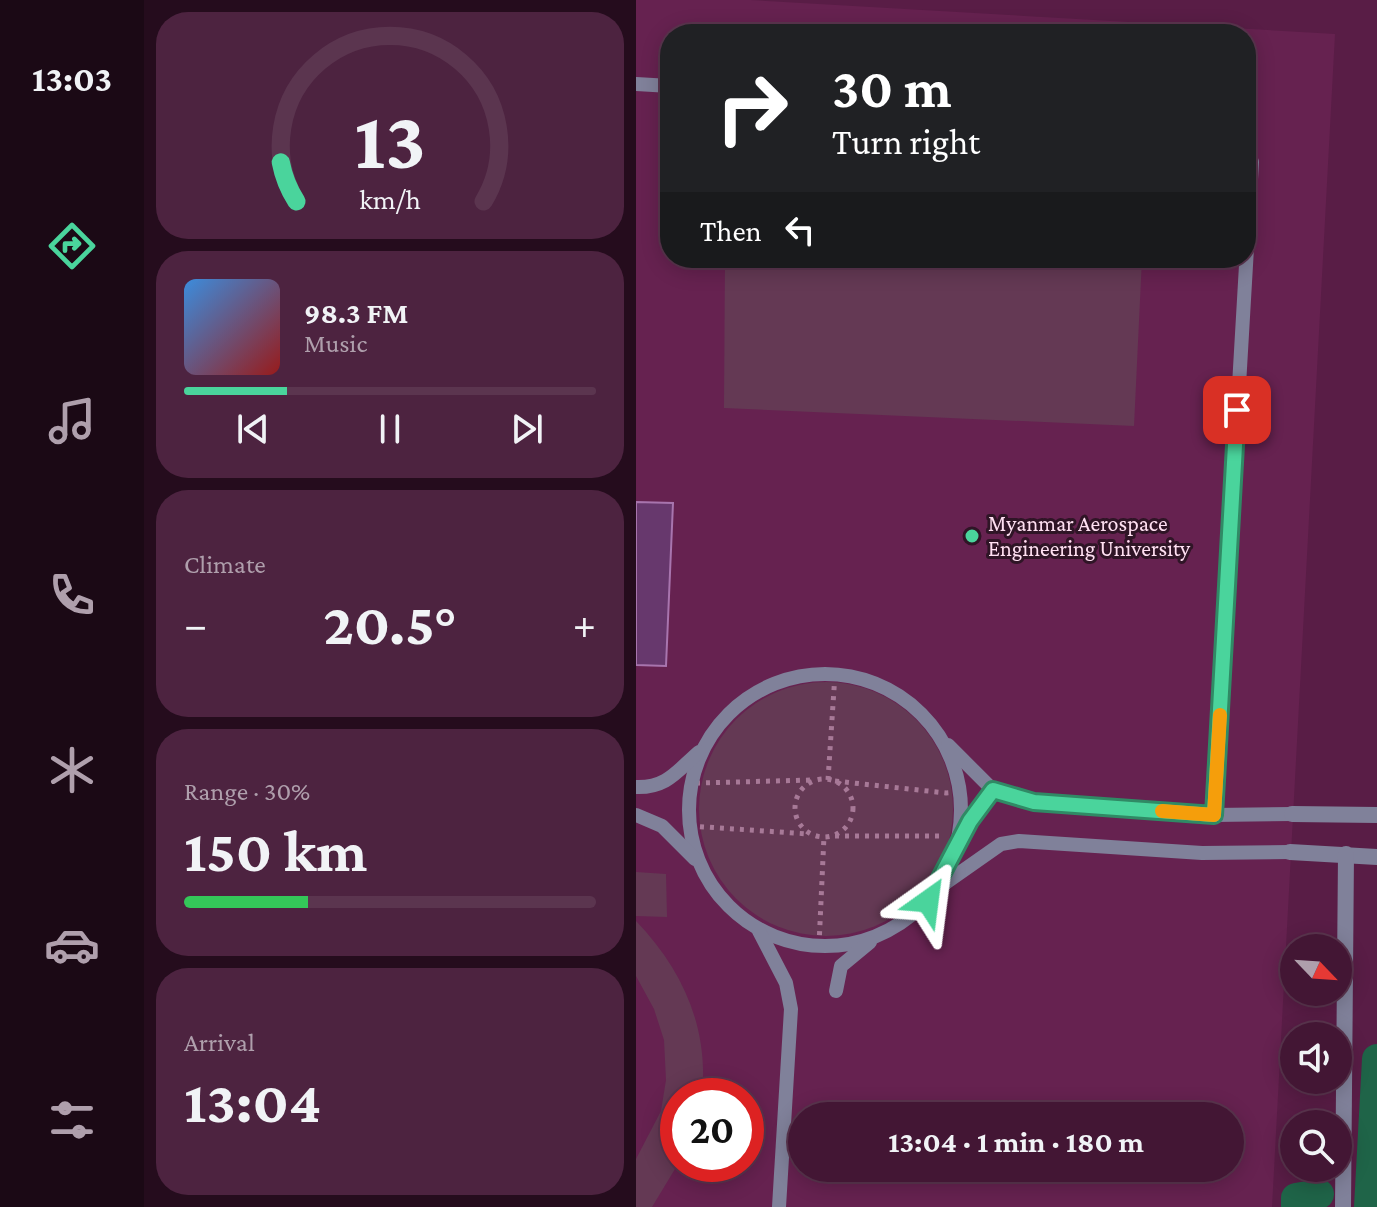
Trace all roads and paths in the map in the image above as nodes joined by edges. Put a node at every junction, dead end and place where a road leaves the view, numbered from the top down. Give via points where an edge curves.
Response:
1 (636, 84) edge
2 (660, 85) edge
3 (1246, 268) edge
4 (835, 674) junction
5 (940, 735) junction
6 (706, 746) junction
7 (815, 780) junction
8 (831, 780) junction
9 (692, 782) junction
10 (636, 787) edge
11 (993, 790) junction
12 (959, 792) junction
13 (1292, 814) joint
14 (636, 815) edge
15 (1214, 815) junction
16 (1377, 815) edge
17 (690, 826) junction
18 (810, 834) junction
19 (827, 836) junction
20 (957, 838) junction
21 (1290, 852) joint
22 (1346, 854) junction
23 (1377, 857) edge
24 (698, 863) junction
25 (951, 863) junction
26 (928, 901) junction
27 (759, 931) junction
28 (880, 934) junction
29 (819, 945) junction
30 (836, 991) dead end
31 (779, 1207) edge
32 (1343, 1207) edge

1 - 2 lane
3 - 15 lane
4 - 5 lane via 873,681 911,703
4 - 6 lane via 786,679 746,698 714,730
4 - 8 path
5 - 11 lane
5 - 12 lane via 958,776
6 - 9 lane
6 - 10 lane via 673,778 654,788
7 - 8 path
7 - 9 path
7 - 18 path via 800,791 795,810
8 - 12 path
8 - 19 path via 847,791 852,808 846,826
9 - 17 lane
11 - 15 lane via 1034,802
11 - 25 lane via 970,821
12 - 20 lane via 962,820
13 - 15 lane
13 - 16 street
14 - 24 lane via 662,826
17 - 18 path
17 - 24 lane
18 - 19 path
19 - 20 path
19 - 29 path
20 - 25 lane
21 - 22 street
21 - 26 lane via 1202,853 1019,841 1001,844 971,862
22 - 23 street
22 - 32 street
24 - 27 lane via 723,902
25 - 26 lane
26 - 28 lane
27 - 29 lane via 802,946
27 - 31 lane via 786,983 791,1009
28 - 29 lane via 848,945
28 - 30 lane via 841,966

